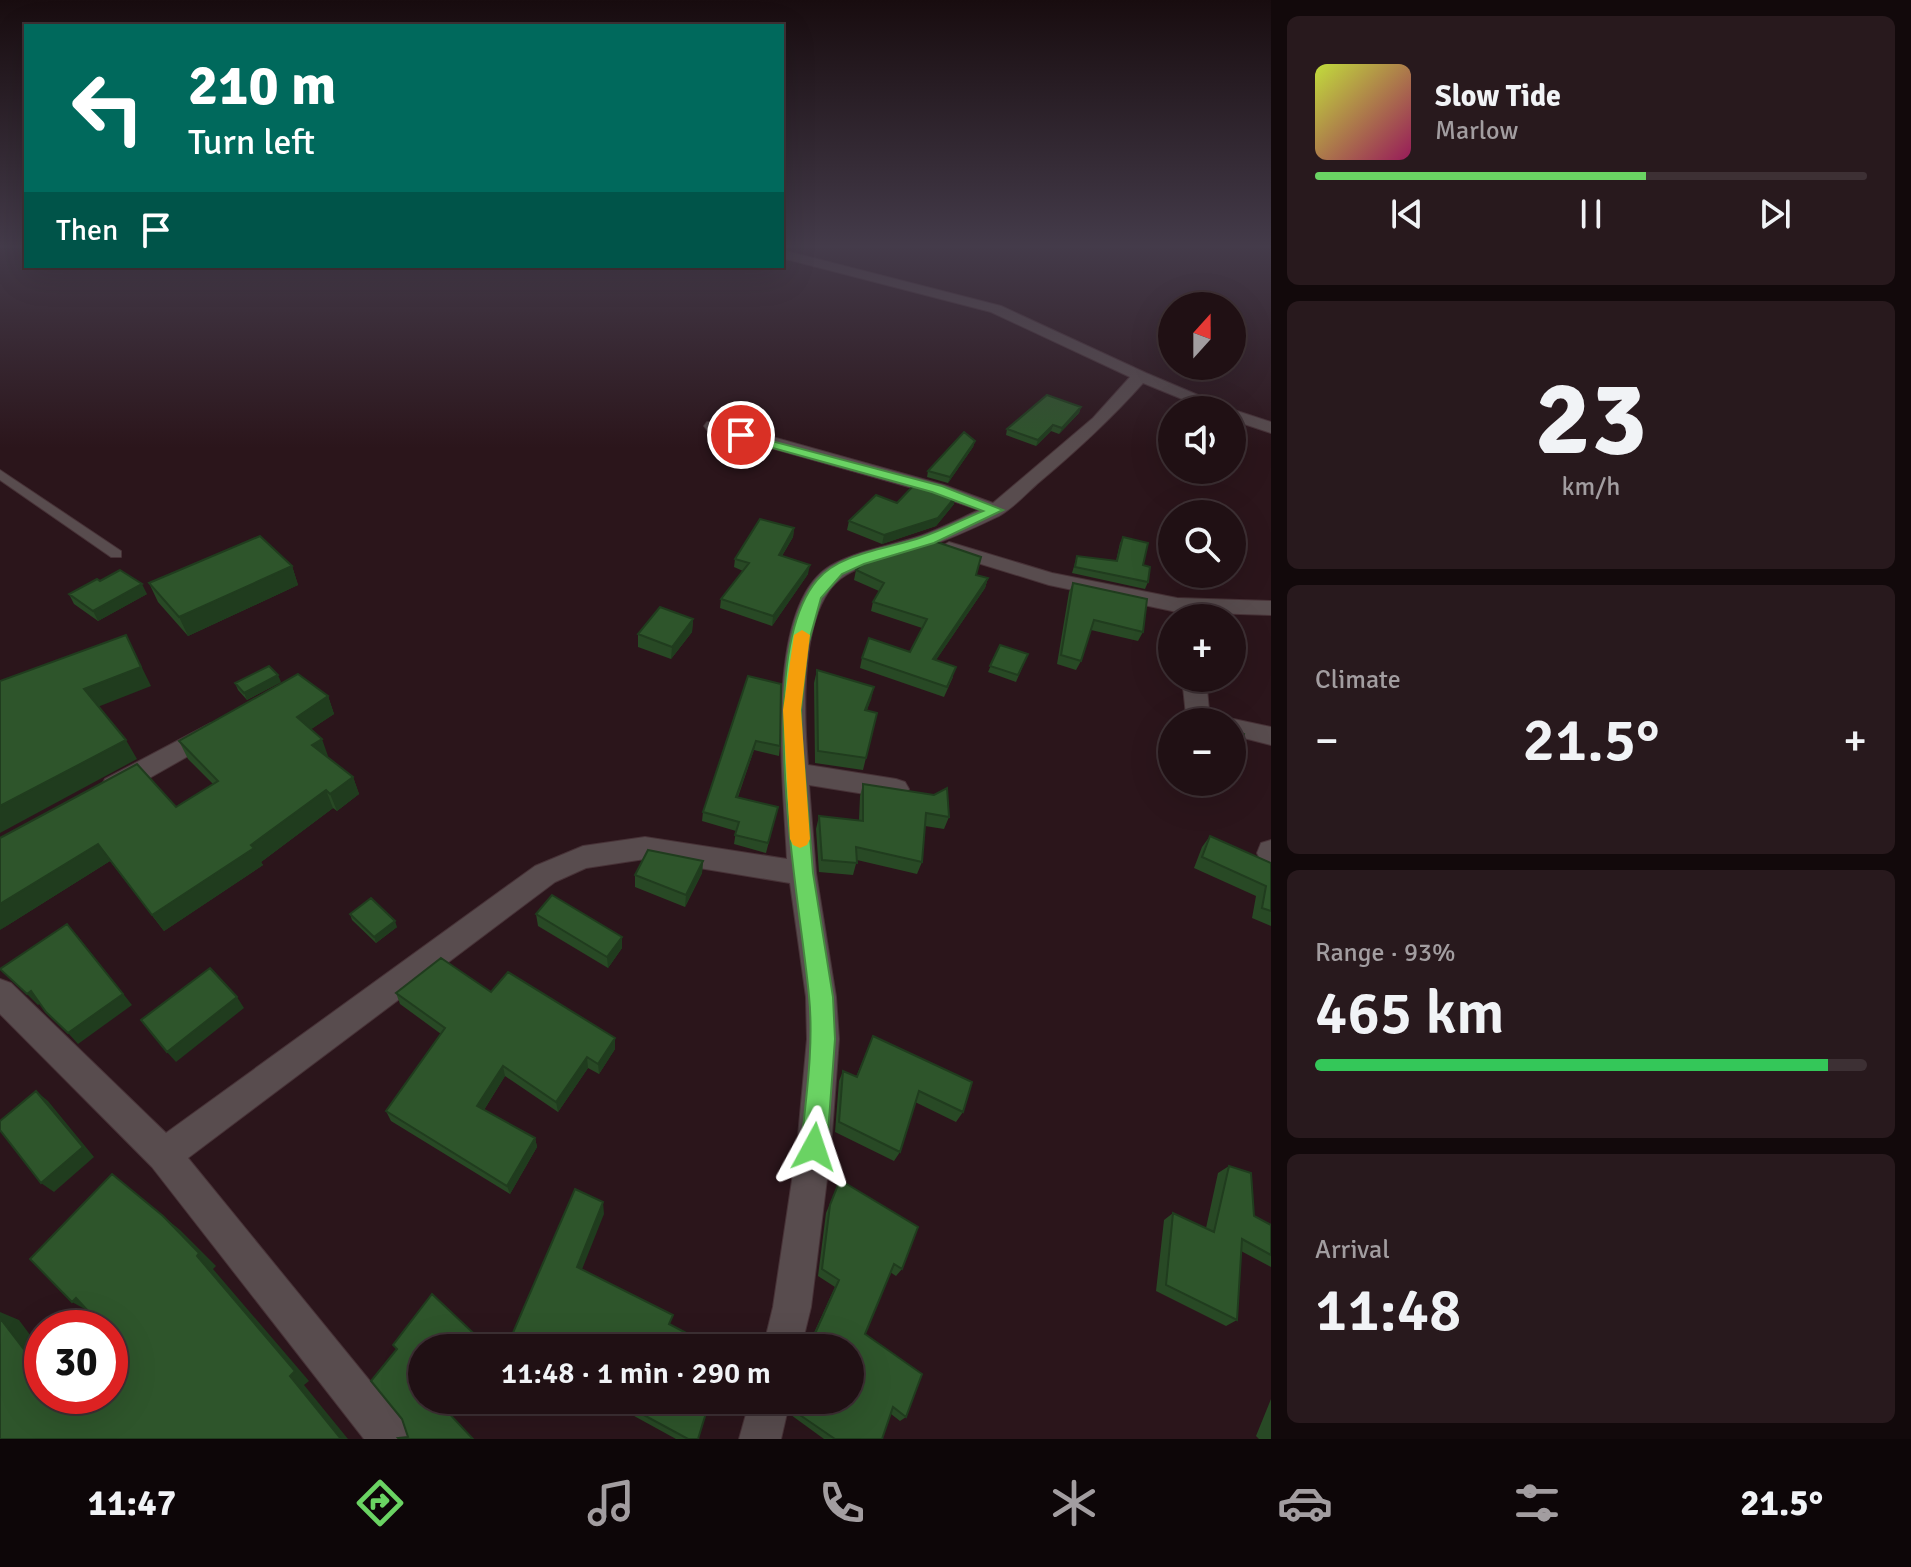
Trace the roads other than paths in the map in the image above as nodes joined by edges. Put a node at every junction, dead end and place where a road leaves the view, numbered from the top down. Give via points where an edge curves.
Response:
1 (1006, 313) edge
2 (1140, 376) junction
3 (1189, 396) edge
4 (1246, 419) edge
5 (713, 426) dead end
6 (1271, 428) edge
7 (0, 474) edge
8 (996, 510) junction
9 (928, 540) junction
10 (116, 554) dead end
11 (1158, 604) edge
12 (1271, 608) edge
13 (1246, 609) edge
14 (237, 718) edge
15 (1246, 730) edge
16 (1271, 736) edge
17 (796, 773) junction
18 (915, 792) edge
19 (97, 795) edge
20 (802, 873) junction
21 (0, 993) edge
22 (164, 1155) junction
23 (785, 1334) edge
24 (766, 1414) edge
25 (390, 1439) edge
26 (760, 1439) edge

1 - 2 street
2 - 3 street
2 - 8 street via 1099,422
4 - 6 street
5 - 8 street
7 - 10 lane
8 - 9 street
9 - 11 street via 1049,579
9 - 17 street via 837,571 813,598 799,645 792,710
12 - 13 street
14 - 19 street
15 - 16 street
17 - 18 street
17 - 20 street
20 - 22 street via 645,848 583,857 545,874
20 - 23 street via 823,1039 814,1147
21 - 22 street
22 - 25 street
24 - 26 street

